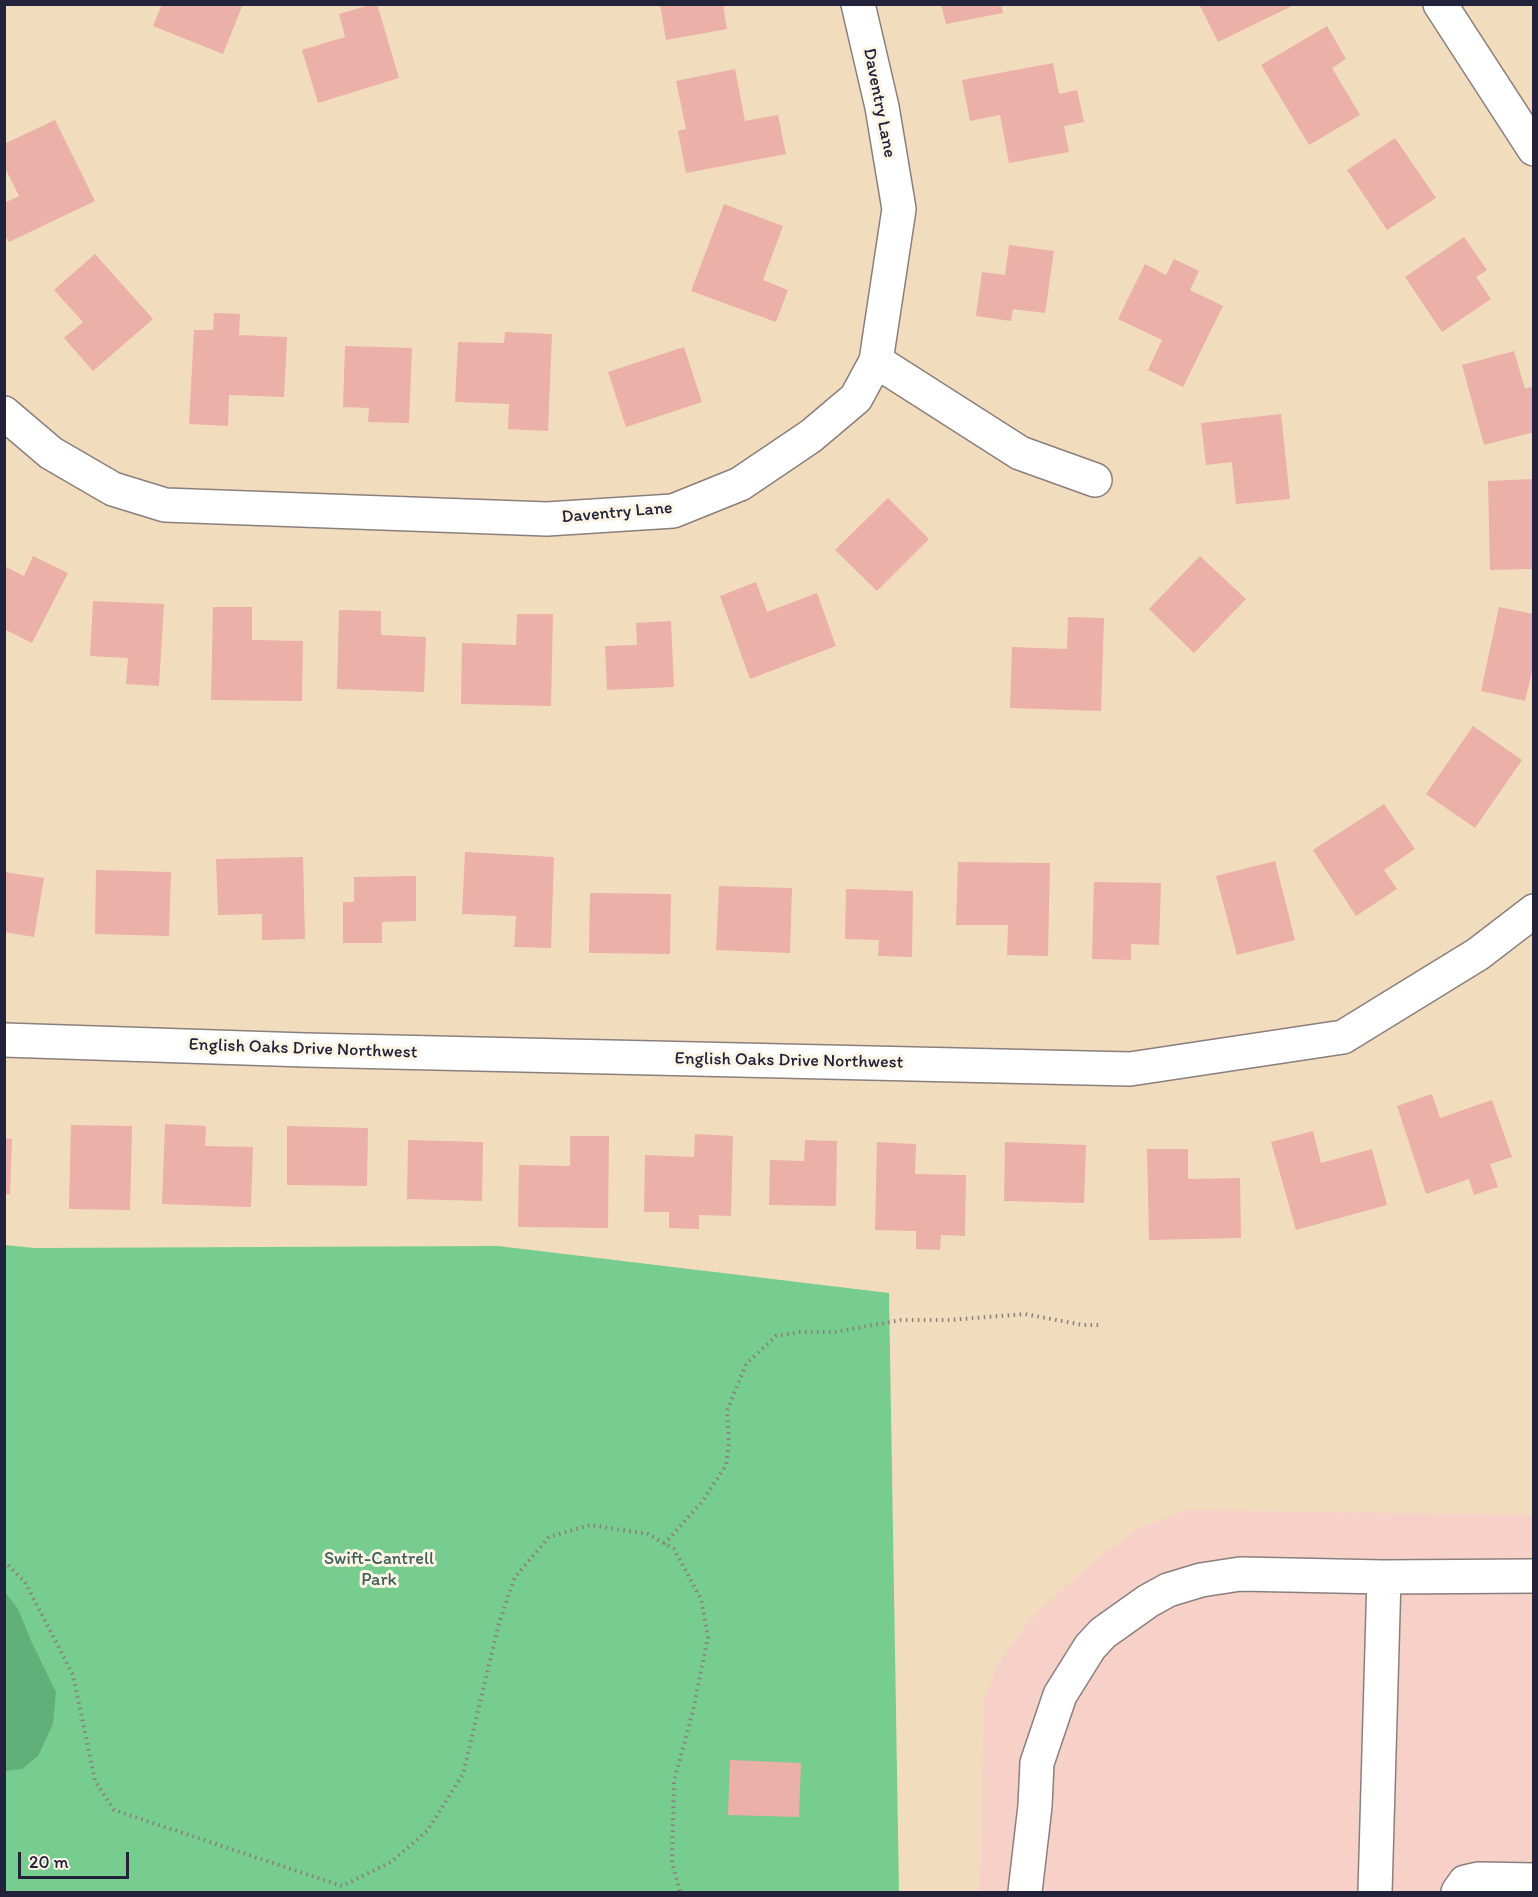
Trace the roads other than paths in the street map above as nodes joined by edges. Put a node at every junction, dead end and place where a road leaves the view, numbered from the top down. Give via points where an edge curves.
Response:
1 (858, 4) edge
2 (1440, 4) edge
3 (1533, 148) edge
4 (876, 361) junction
5 (4, 413) edge
6 (1095, 480) dead end
7 (1533, 911) edge
8 (4, 1040) edge
9 (1533, 1576) edge
10 (1384, 1577) junction
11 (1533, 1880) edge
12 (1025, 1893) edge
13 (1375, 1893) edge
14 (1458, 1893) edge

1 - 4 street, Daventry Lane via 882,107 899,209
2 - 3 street
4 - 5 street, Daventry Lane via 856,398 811,436 740,484 673,511 570,518 165,506 113,489 51,453
4 - 6 street via 1020,453
7 - 8 street, English Oaks Drive Northwest via 1478,954 1342,1037 1130,1069
9 - 10 street
10 - 12 street via 1240,1574 1201,1580 1168,1590 1103,1633 1060,1695 1037,1763
10 - 13 street
11 - 14 street via 1478,1879 1465,1882

